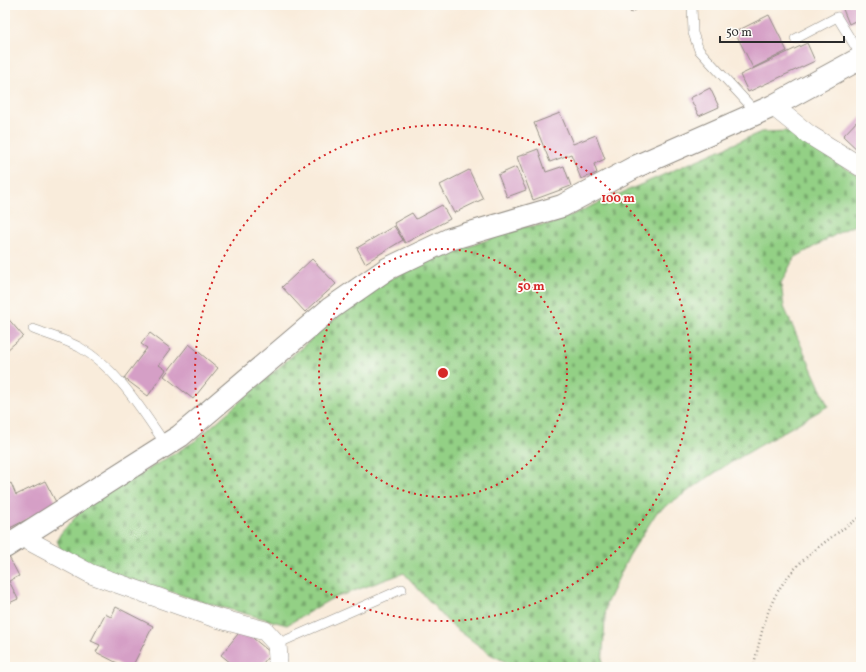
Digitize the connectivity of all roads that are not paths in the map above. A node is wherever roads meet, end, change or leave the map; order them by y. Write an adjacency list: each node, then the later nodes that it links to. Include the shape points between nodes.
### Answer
1 (692, 5): 4 (lane, via 693,33 699,50)
2 (795, 38): 3 (lane, via 837,18)
3 (861, 57): 4 (street)
4 (765, 110): 5 (street); 7 (street, via 637,166 562,206 450,239 387,269 331,308 180,436)
5 (861, 167)
6 (33, 329): 7 (lane, via 66,341 103,364 124,385)
7 (166, 445): 8 (street)
8 (14, 542): 10 (street, via 91,574 214,617 265,631)
9 (402, 590): 10 (lane)
10 (277, 644): 11 (street)
11 (276, 667)

